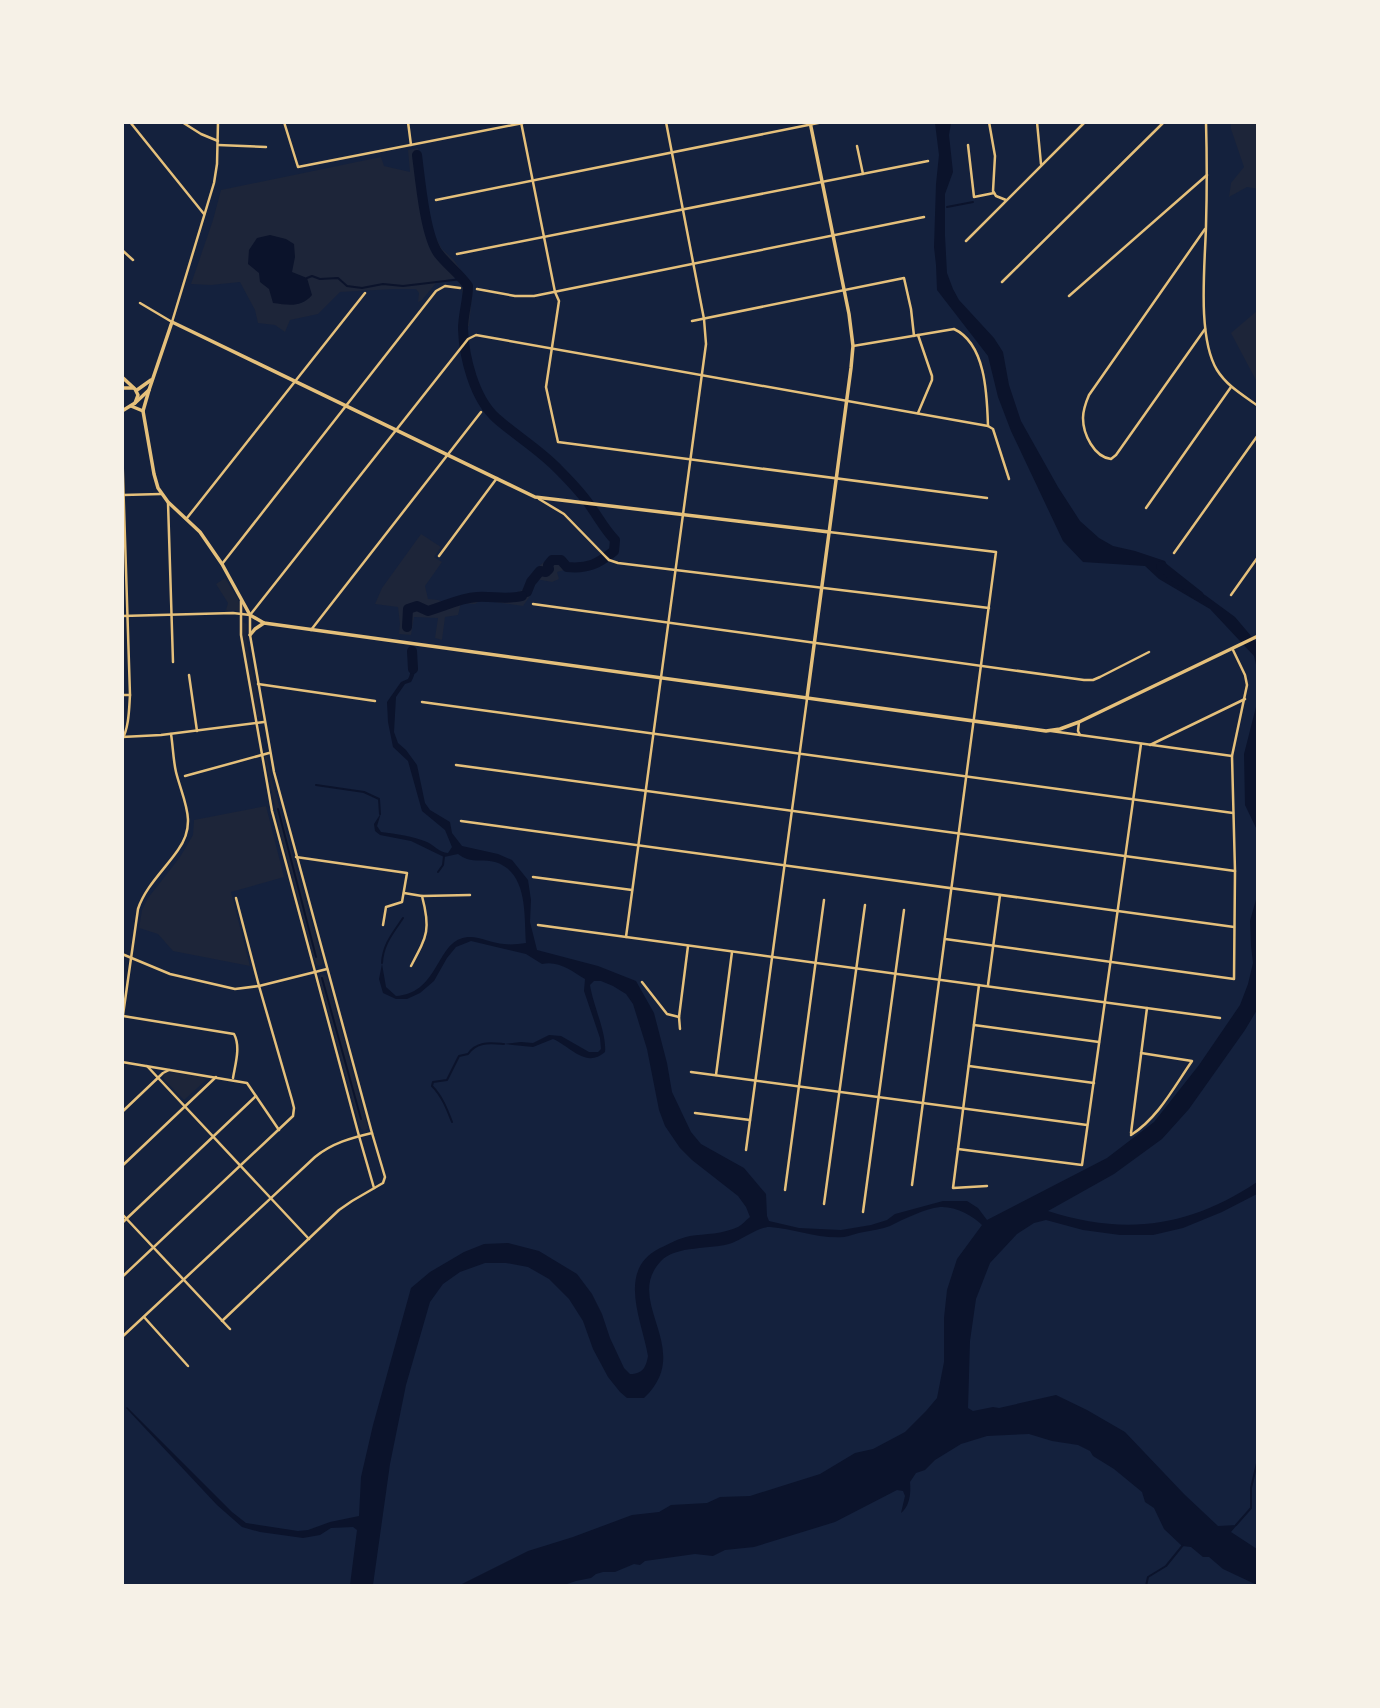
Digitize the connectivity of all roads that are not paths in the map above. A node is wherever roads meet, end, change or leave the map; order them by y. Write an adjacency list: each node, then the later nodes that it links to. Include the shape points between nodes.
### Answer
1 (130, 122): 32 (street)
2 (183, 122): 16 (street)
3 (218, 122): 16 (street)
4 (284, 122): 17 (street, via 298,167)
5 (408, 122): 17 (street)
6 (528, 122): 13 (street)
7 (666, 122): 21 (street)
8 (823, 122): 15 (street)
9 (989, 122): 28 (street, via 995,156)
10 (1037, 122): 23 (street)
11 (1164, 122): 42 (street)
12 (1206, 122): 25 (street)
13 (521, 123): 17 (street); 26 (street)
14 (1084, 123): 23 (street)
15 (810, 124): 21 (street); 27 (main road)
16 (218, 143): 20 (street); 32 (street, via 216,173)
17 (411, 145)
18 (968, 145): 28 (street, via 974,197)
19 (857, 146): 24 (street)
20 (266, 147)
21 (672, 153): 26 (street); 31 (street)
22 (928, 160): 24 (street)
23 (1042, 165): 30 (street)
24 (863, 174): 27 (street)
25 (1207, 175): 34 (street); 48 (street)
26 (532, 181): 29 (street); 36 (street)
27 (822, 182): 31 (street); 35 (main road)
28 (994, 193): 30 (street)
29 (436, 200)
30 (1006, 200): 37 (street)
31 (683, 209): 36 (street); 41 (street)
32 (204, 214): 52 (street)
33 (924, 217): 35 (street)
34 (1206, 228): 53 (street); 53 (street, via 1086,401 1086,434 1101,457 1111,459 1116,454)
35 (832, 236): 41 (street); 45 (main road)
36 (544, 237): 39 (street); 46 (street)
37 (966, 241)
38 (122, 250): 40 (street)
39 (457, 254)
40 (133, 260)
41 (693, 264): 46 (street); 50 (street)
42 (1002, 282)
43 (460, 288): 68 (street, via 436,290)
44 (477, 289): 46 (street, via 515,296)
45 (844, 290): 50 (street); 54 (street, via 904,278); 55 (main road)
46 (555, 292): 56 (street, via 559,305)
47 (365, 293): 60 (street)
48 (1069, 296)
49 (140, 303): 52 (street)
50 (704, 319): 51 (street); 57 (street)
51 (692, 321)
52 (172, 322): 58 (main road); 60 (main road)
53 (1205, 329): 61 (street, via 1215,366)
54 (916, 336): 55 (street); 73 (street, via 932,376); 74 (street, via 954,329 971,342 978,355)
55 (853, 346): 65 (main road)
56 (553, 348): 57 (street); 75 (street, via 471,337); 79 (street, via 546,387 558,442)
57 (702, 375): 65 (street); 79 (street)
58 (154, 376): 63 (main road); 64 (main road)
59 (122, 377): 64 (main road)
60 (295, 381): 68 (main road); 90 (street)
61 (1231, 387): 69 (street); 88 (street)
62 (122, 388): 64 (main road)
63 (149, 390): 64 (main road); 67 (main road)
64 (137, 393): 66 (main road); 67 (main road)
65 (847, 401): 73 (street); 81 (main road)
66 (133, 405): 70 (main road); 71 (main road)
67 (146, 405): 71 (main road)
68 (346, 406): 75 (main road); 96 (street)
69 (1258, 406)
70 (122, 411)
71 (144, 411): 83 (main road)
72 (481, 412): 78 (street)
73 (918, 414): 74 (street)
74 (988, 426): 82 (street, via 993,429)
75 (397, 430): 78 (main road); 106 (street)
76 (1258, 435): 93 (street)
77 (122, 445): 84 (street)
78 (447, 454): 80 (main road); 111 (street)
79 (691, 460): 81 (street); 89 (street)
80 (497, 478): 85 (main road); 94 (street)
81 (836, 478): 86 (street); 91 (main road)
82 (1009, 479)
83 (161, 494): 84 (street); 87 (main road)
84 (123, 495): 92 (street)
85 (536, 497): 89 (main road); 97 (street, via 564,514 609,560)
86 (987, 498)
87 (168, 502): 90 (main road); 105 (street)
88 (1146, 508)
89 (684, 514): 91 (main road); 97 (street)
90 (187, 518): 96 (main road)
91 (829, 532): 99 (main road); 103 (street, via 996,552)
92 (124, 536): 98 (street)
93 (1174, 553)
94 (439, 556)
95 (1258, 557): 100 (street)
96 (222, 564): 101 (main road)
97 (676, 570): 99 (street); 110 (street)
98 (125, 577): 108 (street)
99 (822, 588): 103 (street); 114 (main road)
100 (1231, 595)
101 (241, 597): 104 (street); 106 (main road)
102 (533, 604): 110 (street)
103 (989, 608): 120 (street)
104 (242, 614): 105 (street); 106 (street); 133 (street, via 241,635)
105 (172, 615): 108 (street); 119 (street)
106 (250, 615): 109 (main road); 112 (street)
107 (122, 616): 108 (street)
108 (128, 616): 118 (street)
109 (264, 623): 111 (main road); 112 (main road)
110 (669, 623): 114 (street); 122 (street)
111 (312, 630): 122 (main road)
112 (250, 635): 123 (street)
113 (1258, 636): 115 (main road)
114 (815, 643): 120 (street); 126 (main road)
115 (1234, 647): 127 (street, via 1247,680); 132 (main road)
116 (1149, 652): 120 (street, via 1093,680)
117 (122, 655): 118 (street)
118 (129, 655): 125 (street)
119 (173, 662)
120 (981, 666): 130 (street)
121 (189, 675): 134 (street)
122 (661, 678): 126 (main road); 136 (street)
123 (258, 684): 128 (street); 131 (street)
124 (122, 695): 125 (street)
125 (130, 695): 139 (street)
126 (807, 698): 130 (main road); 143 (street)
127 (1245, 699): 141 (street); 145 (street)
128 (375, 701)
129 (422, 702): 136 (street)
130 (974, 721): 135 (main road); 148 (street)
131 (264, 722): 133 (street); 142 (street)
132 (1079, 722): 135 (main road); 138 (street)
133 (256, 723): 134 (street); 144 (street)
134 (197, 731): 137 (street)
135 (1046, 731): 138 (street)
136 (653, 733): 143 (street); 149 (street)
137 (171, 734): 139 (street); 181 (street, via 188,829 140,902)
138 (1080, 735): 140 (street)
139 (123, 738)
140 (1141, 744): 141 (street); 150 (street)
141 (1150, 745): 145 (street)
142 (270, 753): 144 (street); 156 (street)
143 (800, 753): 148 (street); 151 (street)
144 (262, 755): 147 (street); 188 (street, via 276,830)
145 (1232, 756): 152 (street)
146 (456, 765): 149 (street)
147 (185, 776)
148 (966, 776): 150 (street); 154 (street)
149 (646, 791): 151 (street); 155 (street)
150 (1133, 799): 152 (street); 157 (street)
151 (792, 810): 154 (street); 158 (street)
152 (1233, 813): 159 (street)
153 (461, 821): 155 (street)
154 (959, 833): 157 (street); 161 (street)
155 (638, 845): 158 (street); 162 (street)
156 (296, 856): 163 (street, via 407,873); 187 (street)
157 (1125, 856): 159 (street); 171 (street)
158 (785, 865): 161 (street); 182 (street)
159 (1235, 871): 174 (street)
160 (533, 877): 162 (street)
161 (951, 888): 165 (street); 176 (street)
162 (632, 890): 175 (street)
163 (404, 893): 166 (street); 172 (street, via 401,903 386,907)
164 (470, 895): 166 (street)
165 (1000, 895): 171 (street); 178 (street)
166 (422, 896): 185 (street, via 428,925)
167 (236, 898): 193 (street)
168 (824, 900): 184 (street)
169 (864, 905): 186 (street)
170 (904, 910): 189 (street)
171 (1117, 911): 174 (street); 183 (street)
172 (383, 925)
173 (538, 925): 175 (street)
174 (1234, 927): 183 (street, via 1234,979)
175 (625, 937): 177 (street)
176 (945, 939): 178 (street); 190 (street)
177 (688, 946): 179 (street); 198 (street)
178 (993, 946): 183 (street); 194 (street)
179 (732, 952): 182 (street); 210 (street)
180 (122, 954): 181 (street)
181 (131, 957): 193 (street, via 162,971 235,989); 197 (street)
182 (772, 957): 184 (street); 214 (street)
183 (1110, 962): 195 (street)
184 (816, 963): 186 (street); 216 (street)
185 (411, 966)
186 (856, 968): 189 (street); 217 (street)
187 (327, 969): 188 (street); 228 (street)
188 (315, 972): 193 (street); 229 (street)
189 (896, 974): 190 (street); 219 (street)
190 (939, 980): 192 (street); 220 (street)
191 (642, 982): 198 (street, via 667,1014)
192 (979, 985): 194 (street); 201 (street)
193 (259, 986): 227 (street, via 294,1108 292,1118)
194 (988, 986): 195 (street)
195 (1105, 1002): 196 (street); 203 (street)
196 (1147, 1008): 199 (street); 204 (street)
197 (123, 1016): 200 (street); 213 (street, via 234,1034)
198 (679, 1017): 202 (street)
199 (1220, 1018)
200 (122, 1022)
201 (974, 1025): 203 (street); 207 (street)
202 (680, 1029)
203 (1099, 1042): 215 (street)
204 (1142, 1053): 204 (street, via 1131,1135 1158,1111 1192,1061)
205 (122, 1062): 206 (street)
206 (147, 1066): 208 (street); 212 (street)
207 (969, 1066): 215 (street); 222 (street)
208 (169, 1069): 211 (street); 212 (street)
209 (691, 1072): 210 (street)
210 (716, 1075): 214 (street)
211 (216, 1077): 213 (street); 221 (street)
212 (159, 1078): 221 (street); 223 (street)
213 (233, 1080): 218 (street, via 247,1083)
214 (756, 1081): 216 (street); 225 (street)
215 (1094, 1083): 226 (street)
216 (799, 1087): 217 (street); 238 (street)
217 (839, 1092): 219 (street); 240 (street)
218 (256, 1096): 227 (street); 230 (street)
219 (879, 1097): 220 (street); 241 (street)
220 (923, 1103): 222 (street); 235 (street)
221 (185, 1107): 230 (street); 233 (street)
222 (963, 1109): 226 (street); 231 (street)
223 (122, 1112)
224 (695, 1113): 225 (street)
225 (750, 1120): 232 (street)
226 (1088, 1126): 231 (street, via 1082,1165)
227 (279, 1130): 234 (street)
228 (372, 1133): 229 (street); 237 (street, via 384,1177)
229 (359, 1136): 237 (street); 239 (street, via 322,1152)
230 (213, 1137): 234 (street); 243 (street)
231 (958, 1149): 236 (street, via 953,1188)
232 (746, 1150)
233 (122, 1166)
234 (241, 1166): 239 (street); 246 (street)
235 (912, 1185)
236 (987, 1186)
237 (374, 1188): 245 (street, via 346,1205)
238 (785, 1190)
239 (271, 1198): 245 (street); 248 (street)
240 (824, 1205)
241 (863, 1212)
242 (122, 1214): 243 (street)
243 (127, 1219): 244 (street); 246 (street)
244 (122, 1223)
245 (309, 1239): 250 (street)
246 (154, 1248): 247 (street); 248 (street)
247 (122, 1278)
248 (184, 1280): 249 (street); 250 (street)
249 (144, 1317): 252 (street); 253 (street)
250 (222, 1321): 251 (street)
251 (230, 1329)
252 (122, 1338)
253 (188, 1366)

